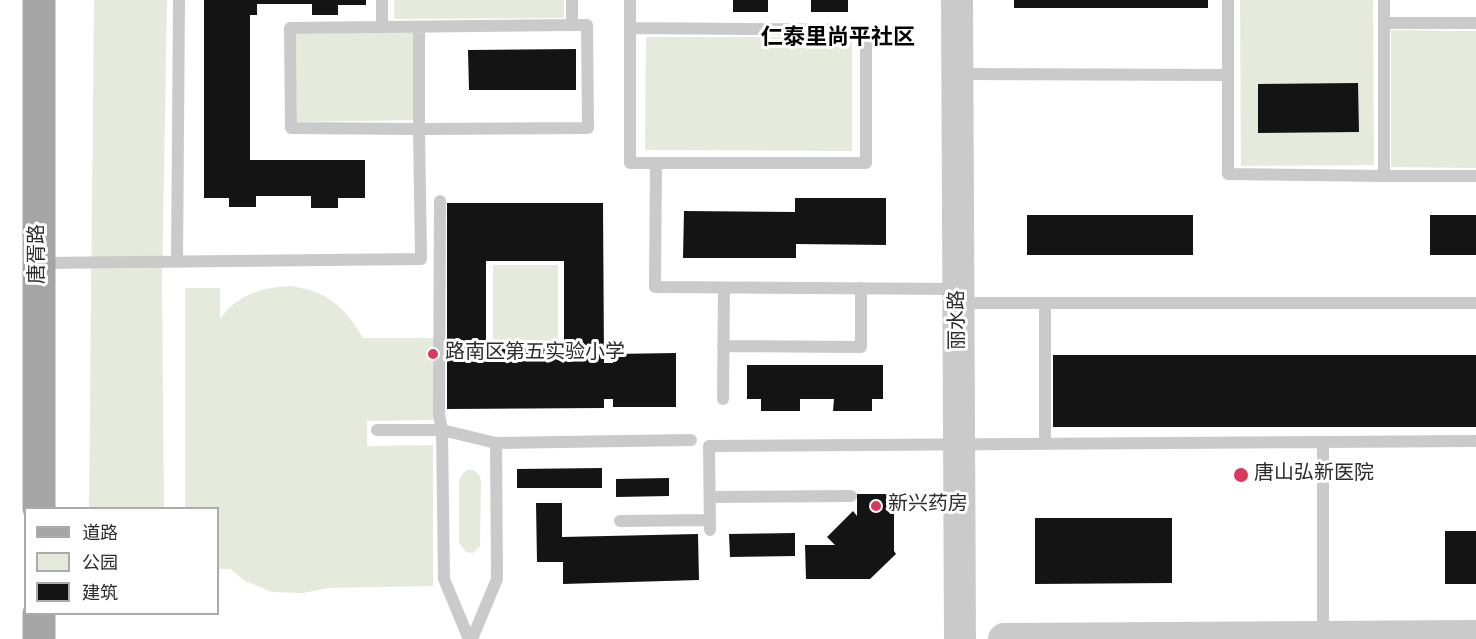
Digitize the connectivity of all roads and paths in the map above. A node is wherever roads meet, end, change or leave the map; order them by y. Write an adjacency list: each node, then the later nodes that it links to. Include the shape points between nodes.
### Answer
1 (39, 0): 23 (main road, 唐胥路)
2 (179, 0): 22 (lane)
3 (382, 0): 12 (lane)
4 (572, 0): 11 (lane)
5 (630, 0): 14 (lane)
6 (957, 0): 15 (street, 丽水路)
7 (1228, 0): 16 (lane)
8 (1384, 0): 9 (lane)
9 (1384, 23): 10 (lane); 19 (lane)
10 (1476, 23)
11 (572, 26): 13 (lane); 17 (lane, via 587,26 588,128)
12 (382, 27): 13 (lane); 17 (lane, via 290,28 291,128)
13 (418, 27): 17 (lane)
14 (630, 28): 18 (lane, via 630,163); 18 (lane, via 866,30 866,163)
15 (958, 74): 16 (lane); 26 (street, 丽水路)
16 (1228, 75): 19 (lane, via 1228,174)
17 (419, 129): 22 (lane, via 421,259)
18 (656, 163): 24 (lane, via 655,287)
19 (1384, 176): 20 (lane)
20 (1476, 176)
21 (440, 201): 32 (lane)
22 (177, 262): 23 (lane)
23 (39, 264): 41 (main road, 唐胥路)
24 (724, 288): 25 (lane); 29 (lane)
25 (861, 288): 26 (lane); 29 (lane, via 861,347)
26 (959, 296): 27 (lane); 37 (street, 丽水路)
27 (1045, 303): 28 (lane); 38 (lane)
28 (1476, 303)
29 (723, 346): 30 (lane)
30 (723, 399)
31 (377, 430): 32 (lane)
32 (442, 430): 35 (lane); 47 (lane, via 444,579)
33 (691, 440): 35 (lane)
34 (1476, 441): 36 (lane)
35 (496, 443): 47 (lane, via 497,579)
36 (1323, 443): 38 (lane); 45 (lane)
37 (959, 444): 38 (lane); 40 (lane, via 709,446); 48 (street, 丽水路)
38 (1044, 444)
39 (851, 496): 40 (lane)
40 (710, 497): 42 (lane, via 710,525)
41 (39, 507)
42 (620, 521)
43 (39, 615): 46 (main road)
44 (1476, 636): 45 (street)
45 (1323, 638): 49 (street)
46 (39, 639)
47 (471, 639)
48 (960, 639)
49 (1004, 639)

